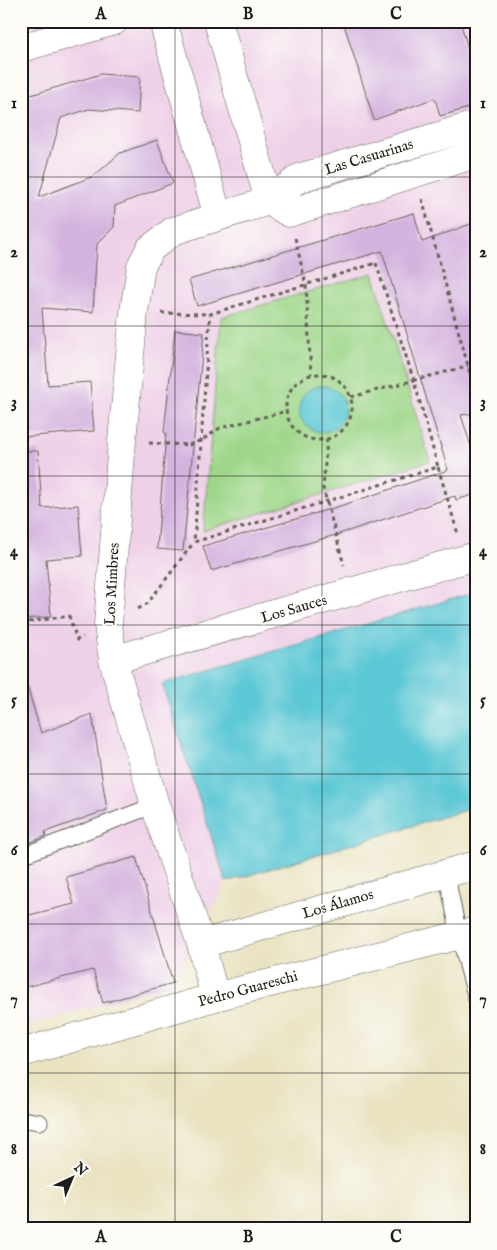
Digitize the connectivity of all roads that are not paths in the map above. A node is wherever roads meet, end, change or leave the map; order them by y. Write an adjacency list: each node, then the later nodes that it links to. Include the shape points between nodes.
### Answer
1 (114, 21): 4 (street)
2 (163, 21): 8 (street)
3 (218, 21): 7 (street)
4 (21, 48)
5 (476, 125): 7 (street, Las Casuarinas, via 300,178)
6 (476, 154): 7 (street, Las Casuarinas, via 416,174)
7 (279, 207): 8 (street, Las Casuarinas)
8 (218, 217): 9 (street, Las Casuarinas, via 173,231)
9 (150, 249): 11 (street, Los Mimbres, via 142,266 134,312 122,441 108,625)
10 (471, 558): 11 (street, Los Sauces)
11 (113, 660): 12 (street, Los Mimbres)
12 (155, 805): 13 (lane); 17 (street, Los Mimbres)
13 (21, 856)
14 (476, 864): 15 (street, Los Álamos)
15 (446, 872): 16 (lane); 17 (street, Los Álamos)
16 (467, 933): 18 (street, Pedro Guareschi); 19 (lane)
17 (201, 944): 18 (street, Los Mimbres)
18 (215, 997): 20 (street, Pedro Guareschi)
19 (476, 999)
20 (21, 1053)
21 (21, 1119): 22 (lane)
22 (40, 1122)

